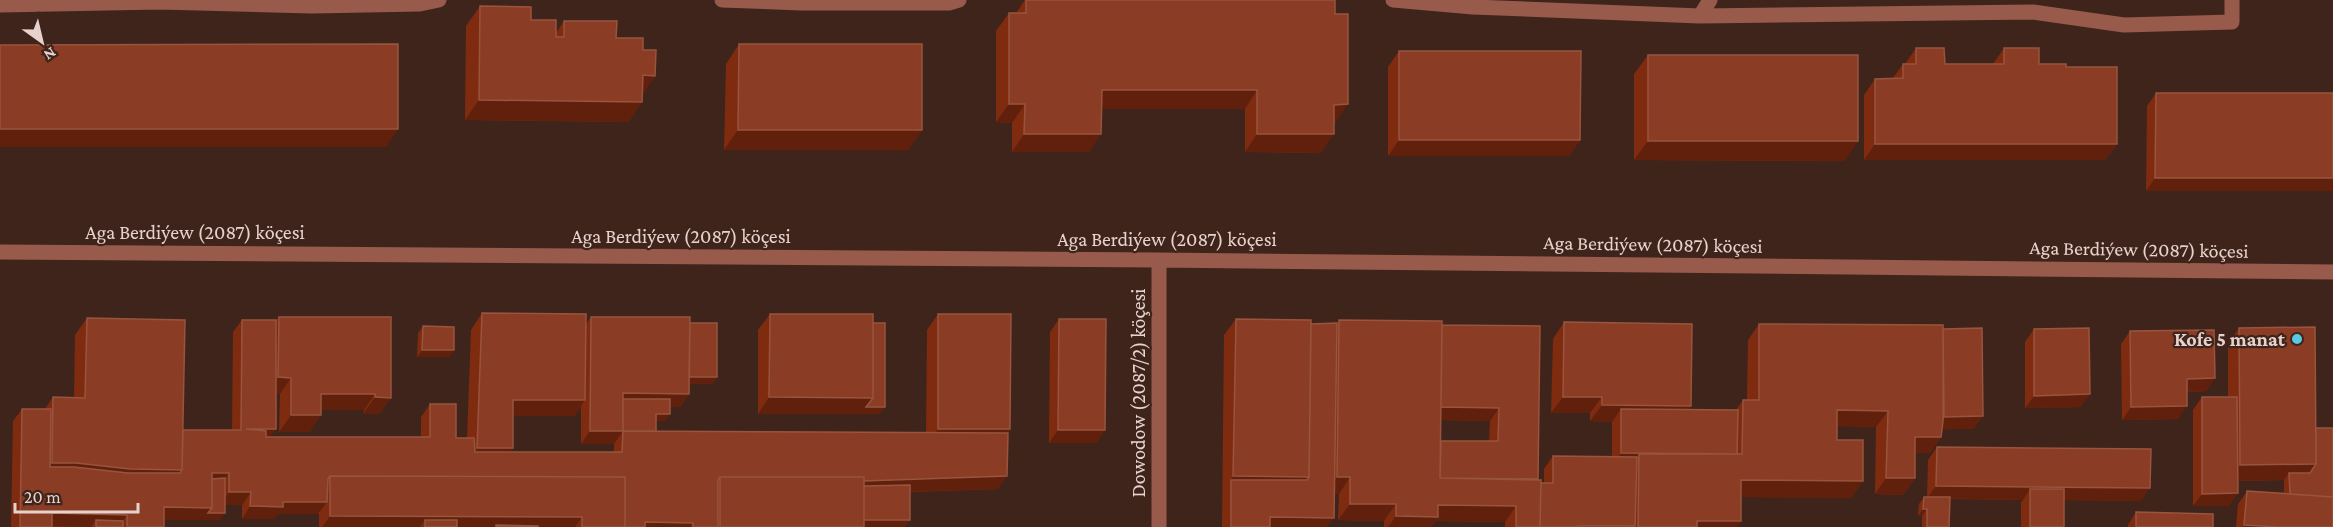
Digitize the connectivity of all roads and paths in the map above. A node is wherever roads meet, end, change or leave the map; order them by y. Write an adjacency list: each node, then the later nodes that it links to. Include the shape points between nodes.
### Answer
1 (439, 0): 8 (street, via 420,4 312,6 160,2)
2 (722, 0): 7 (street)
3 (959, 0): 7 (street)
4 (1393, 0): 9 (street)
5 (1710, 0): 11 (street)
6 (2232, 0): 10 (street, via 2232,22 2124,25)
7 (802, 1)
8 (0, 4)
9 (1473, 4): 11 (street)
10 (2031, 6): 11 (street)
11 (1700, 16)
12 (0, 252): 13 (street, Aga Berdiýew (2087) köçesi)
13 (1159, 260): 14 (street, Aga Berdiýew (2087) köçesi); 15 (street, Dowodow (2087/2) köçesi)
14 (2333, 272)
15 (1159, 527)

